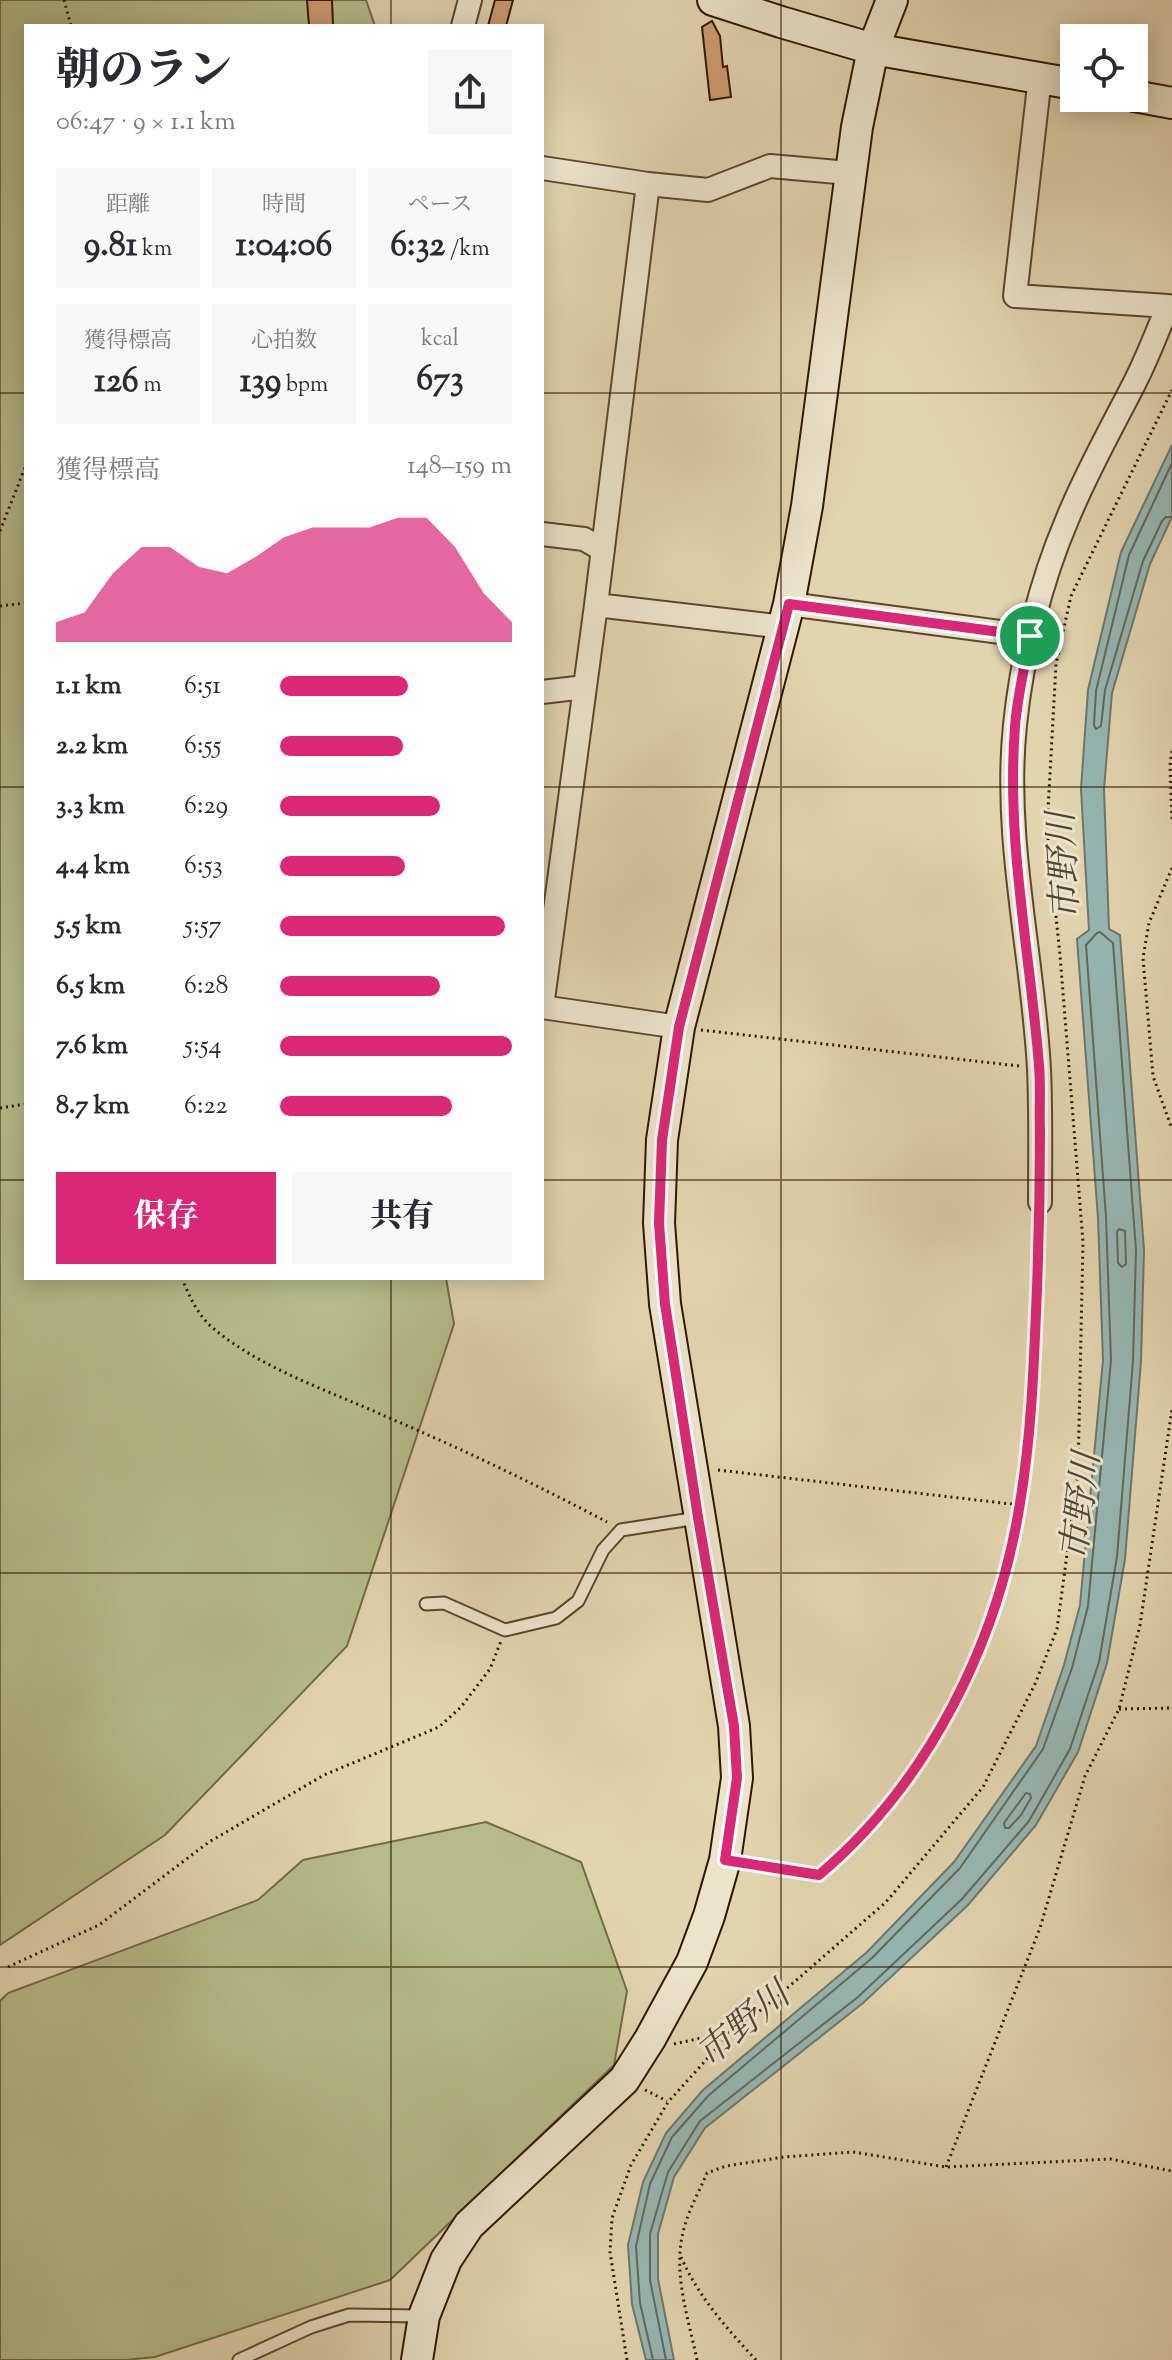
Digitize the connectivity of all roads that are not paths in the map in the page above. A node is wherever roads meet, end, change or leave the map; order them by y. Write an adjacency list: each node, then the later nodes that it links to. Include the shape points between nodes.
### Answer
1 (470, 0): 4 (street)
2 (713, 0): 5 (street)
3 (892, 0): 5 (street)
4 (464, 24)
5 (873, 49): 6 (street); 11 (street)
6 (1040, 77): 7 (street); 17 (street, via 1015,296 1168,306 1067,520)
7 (1060, 81)
8 (1148, 99): 9 (street)
9 (1172, 103)
10 (544, 168): 12 (street)
11 (849, 173): 12 (street, via 770,166 708,190); 16 (street, via 807,506)
12 (648, 184): 14 (street)
13 (544, 534): 14 (street, via 584,539)
14 (603, 550): 15 (street)
15 (596, 605): 16 (street); 18 (street)
16 (787, 615): 17 (street); 23 (street)
17 (1030, 636): 24 (street, via 1015,725 1013,796 1039,1068)
18 (585, 687): 19 (street); 20 (street)
19 (544, 692)
20 (548, 921): 21 (street)
21 (544, 978)
22 (544, 1007): 23 (street)
23 (679, 1027): 25 (street, via 662,1140 659,1223 665,1304)
24 (1040, 1202)
25 (698, 1517): 26 (lane, via 621,1530 603,1550 578,1601 556,1618 505,1630 444,1603); 27 (street, via 734,1726 737,1778 725,1860 709,1916 692,1962 624,2080 469,2225 446,2260)
26 (426, 1604)
27 (424, 2316): 28 (lane, via 349,2315); 29 (street)
28 (239, 2360)
29 (417, 2360)

